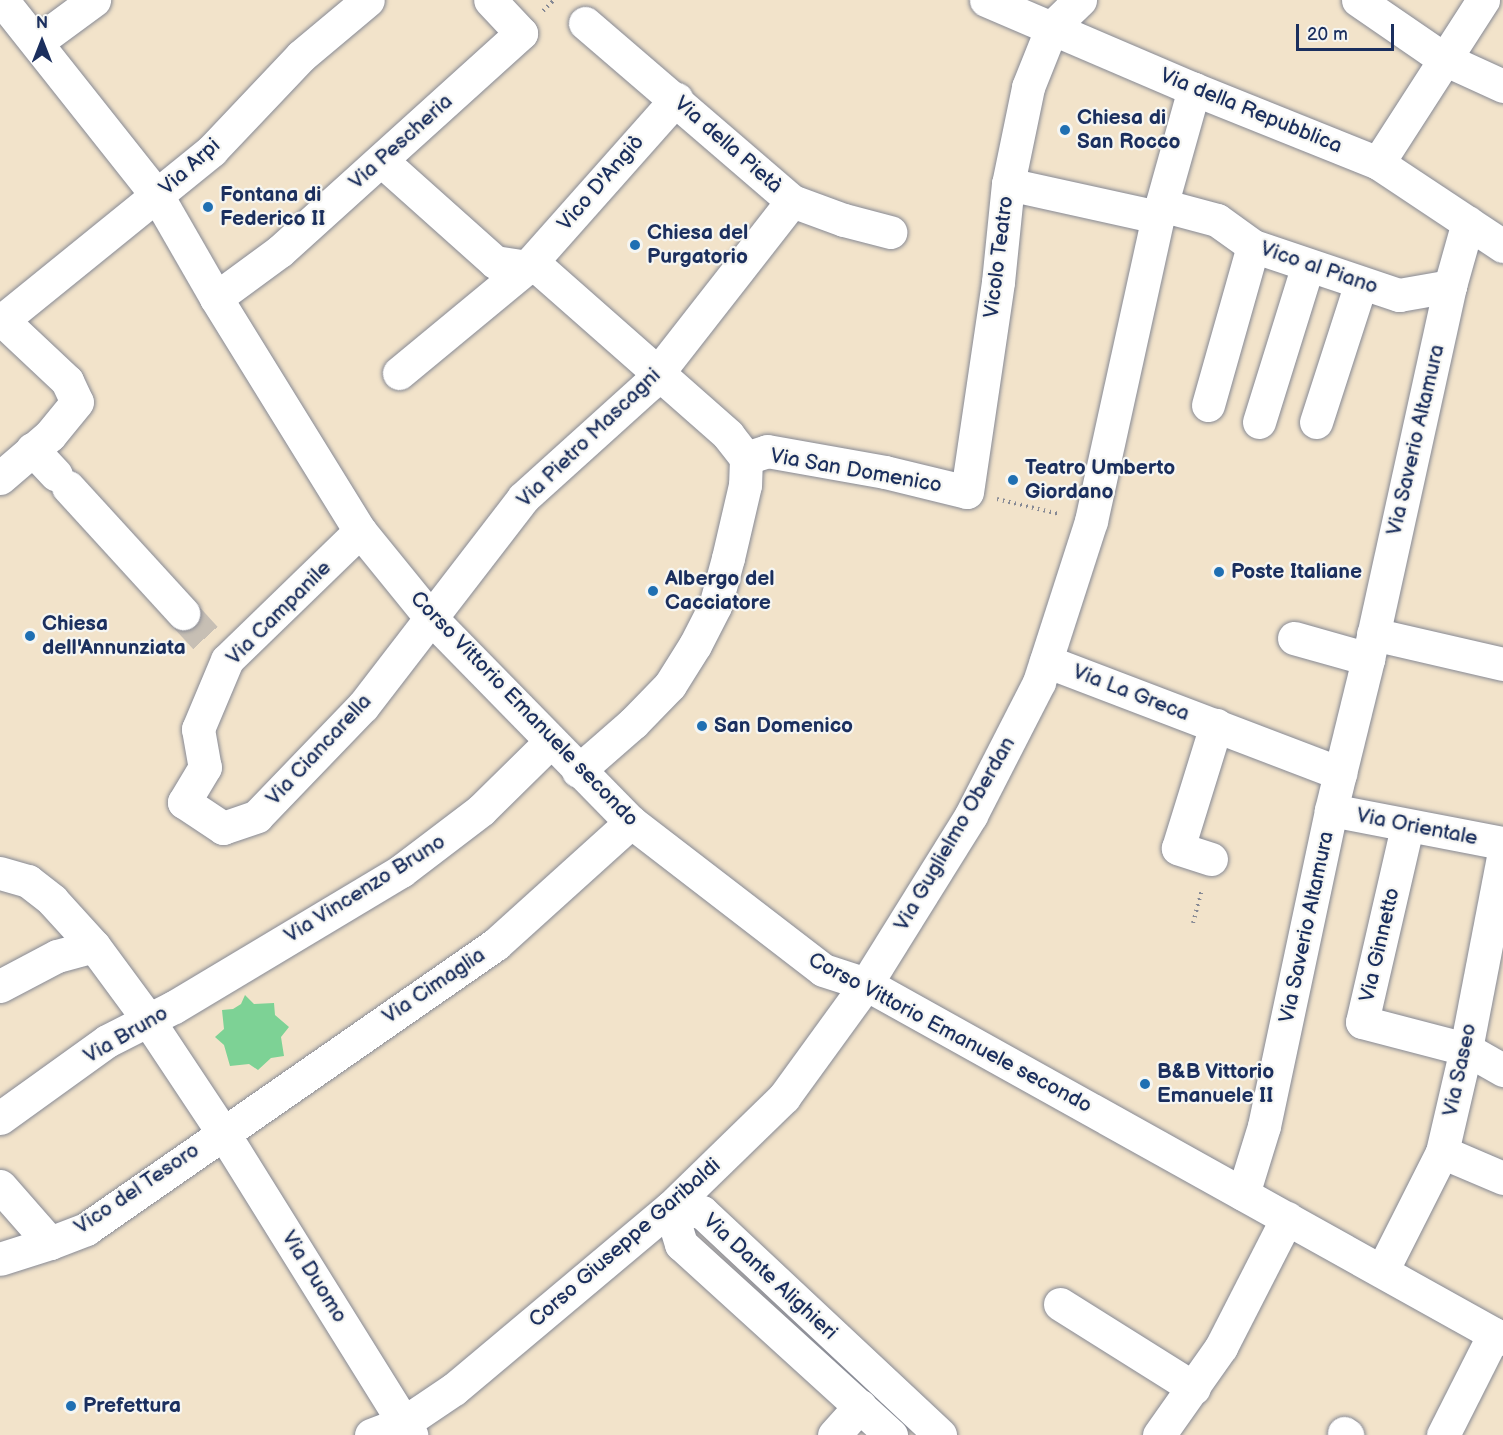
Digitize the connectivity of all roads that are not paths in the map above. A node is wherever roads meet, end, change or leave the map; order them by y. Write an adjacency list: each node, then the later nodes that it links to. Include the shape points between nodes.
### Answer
1 (2, 0): 11 (street, Corso Vittorio Emanuele secondo)
2 (94, 0): 11 (street)
3 (368, 0): 19 (street, Via Arpi, via 301,56 211,151)
4 (490, 0): 16 (street, Via Pescheria, via 521,33)
5 (986, 0): 10 (street, Via della Repubblica)
6 (1080, 0): 10 (street)
7 (1358, 0): 12 (street)
8 (1483, 0): 12 (street)
9 (585, 23): 15 (street, Via della Pietà)
10 (1052, 27): 14 (street, Via della Repubblica); 18 (street, Vicolo Teatro, via 1028,87)
11 (37, 42): 19 (street, Corso Vittorio Emanuele secondo)
12 (1444, 59): 13 (street); 17 (street)
13 (1503, 86)
14 (1194, 89): 17 (street, Via della Repubblica); 21 (street)
15 (675, 99): 20 (street, Via della Pietà); 27 (street, Vico D'Angiò)
16 (382, 161): 27 (street, Via San Domenico, via 495,262); 30 (street, Via Pescheria, via 280,251)
17 (1378, 163): 22 (street, Via della Repubblica)
18 (1008, 184): 21 (street, Vico al Piano); 40 (street, Vicolo Teatro, via 998,282)
19 (158, 196): 30 (street, Corso Vittorio Emanuele secondo); 31 (street, Via Arpi)
20 (792, 201): 23 (street, Via della Pietà); 33 (street, Via Pietro Mascagni)
21 (1159, 211): 24 (street, Vico al Piano, via 1217,220); 47 (street, Via Guglielmo Oberdan, via 1092,517)
22 (1468, 222): 25 (street, Via della Repubblica); 29 (street, Via Saverio Altamura)
23 (890, 232)
24 (1253, 246): 26 (street, Vico al Piano); 34 (street)
25 (1503, 246)
26 (1308, 265): 28 (street, Vico al Piano); 35 (street)
27 (527, 267): 32 (street, Vico D'Angiò); 33 (street, Via San Domenico, via 540,268)
28 (1361, 282): 29 (street, Vico al Piano, via 1399,295); 36 (street)
29 (1450, 286): 45 (street, Via Saverio Altamura)
30 (216, 298): 41 (street, Corso Vittorio Emanuele secondo)
31 (1, 320): 37 (street, via 67,381 77,402 50,435)
32 (399, 373)
33 (657, 375): 38 (street, Via San Domenico, via 728,435); 43 (street, Via Pietro Mascagni, via 523,498)
34 (1208, 405)
35 (1259, 422)
36 (1316, 422)
37 (32, 449): 39 (street); 42 (street)
38 (746, 458): 40 (street, Via San Domenico, via 767,451 788,454); 50 (street, Via San Domenico, via 746,485 729,558 715,606 695,645 670,685)
39 (0, 478)
40 (967, 492)
41 (360, 531): 43 (street, Corso Vittorio Emanuele secondo); 52 (street, Via Campanile, via 221,654 198,729 205,767)
42 (183, 613)
43 (430, 617): 49 (street, Corso Vittorio Emanuele secondo); 52 (street, Via Ciancarella, via 363,706 257,816 223,828)
44 (1294, 638): 45 (street)
45 (1370, 647): 46 (street); 51 (street, Via Saverio Altamura)
46 (1503, 664)
47 (1043, 672): 48 (street, Via La Greca); 62 (street, Via Guglielmo Oberdan, via 971,815)
48 (1216, 726): 51 (street, Via La Greca); 58 (street, Via La Greca, via 1178,848)
49 (550, 742): 50 (street, Corso Vittorio Emanuele secondo); 61 (street, Via Vincenzo Bruno, via 447,838 401,871)
50 (578, 771): 54 (street, Corso Vittorio Emanuele secondo)
51 (1340, 773): 53 (street, Via Saverio Altamura)
52 (184, 802)
53 (1331, 810): 55 (street, Via Orientale); 72 (street, Via Saverio Altamura, via 1264,1126)
54 (631, 822): 62 (street, Corso Vittorio Emanuele secondo, via 823,970); 68 (street, Via Cimaglia, via 496,944)
55 (1407, 826): 56 (street, Via Orientale); 65 (street, Via Ginnetto, via 1362,1022)
56 (1503, 843)
57 (1503, 856): 65 (street, Via Saseo)
58 (1208, 869)
59 (9, 881): 60 (street, via 52,900)
60 (94, 946): 63 (street, via 51,959); 64 (street)
61 (255, 958): 64 (street, Via Bruno)
62 (866, 984): 72 (street, Corso Vittorio Emanuele secondo); 73 (street, Corso Giuseppe Garibaldi, via 784,1097)
63 (0, 986)
64 (147, 1020): 67 (street, Via Bruno, via 107,1041); 68 (street, Via Duomo)
65 (1466, 1049): 66 (street, Via Ginnetto); 69 (street, Via Saseo)
66 (1503, 1070)
67 (0, 1118)
68 (223, 1132): 75 (street, Vico del Tesoro, via 86,1229); 82 (street, Via Duomo)
69 (1442, 1152): 70 (street); 77 (street, Via Saseo)
70 (1503, 1178)
71 (0, 1186): 75 (street)
72 (1243, 1194): 74 (street, Corso Vittorio Emanuele secondo)
73 (670, 1208): 81 (street, Via Dante Alighieri, via 681,1244); 82 (street, Corso Giuseppe Garibaldi); 86 (street, Via Dante Alighieri, via 702,1212)
74 (1287, 1218): 77 (street, Corso Vittorio Emanuele secondo); 80 (street, via 1221,1347)
75 (50, 1243): 76 (street, Vico del Tesoro)
76 (0, 1259)
77 (1382, 1271): 79 (street, Corso Vittorio Emanuele secondo)
78 (1060, 1304): 80 (street)
79 (1499, 1336): 88 (street)
80 (1194, 1388): 87 (street)
81 (860, 1406): 84 (street); 85 (street, Via Dante Alighieri)
82 (408, 1429): 83 (street, Corso Giuseppe Garibaldi)
83 (372, 1435)
84 (834, 1435)
85 (891, 1435)
86 (940, 1435)
87 (1159, 1435)
88 (1443, 1435)

